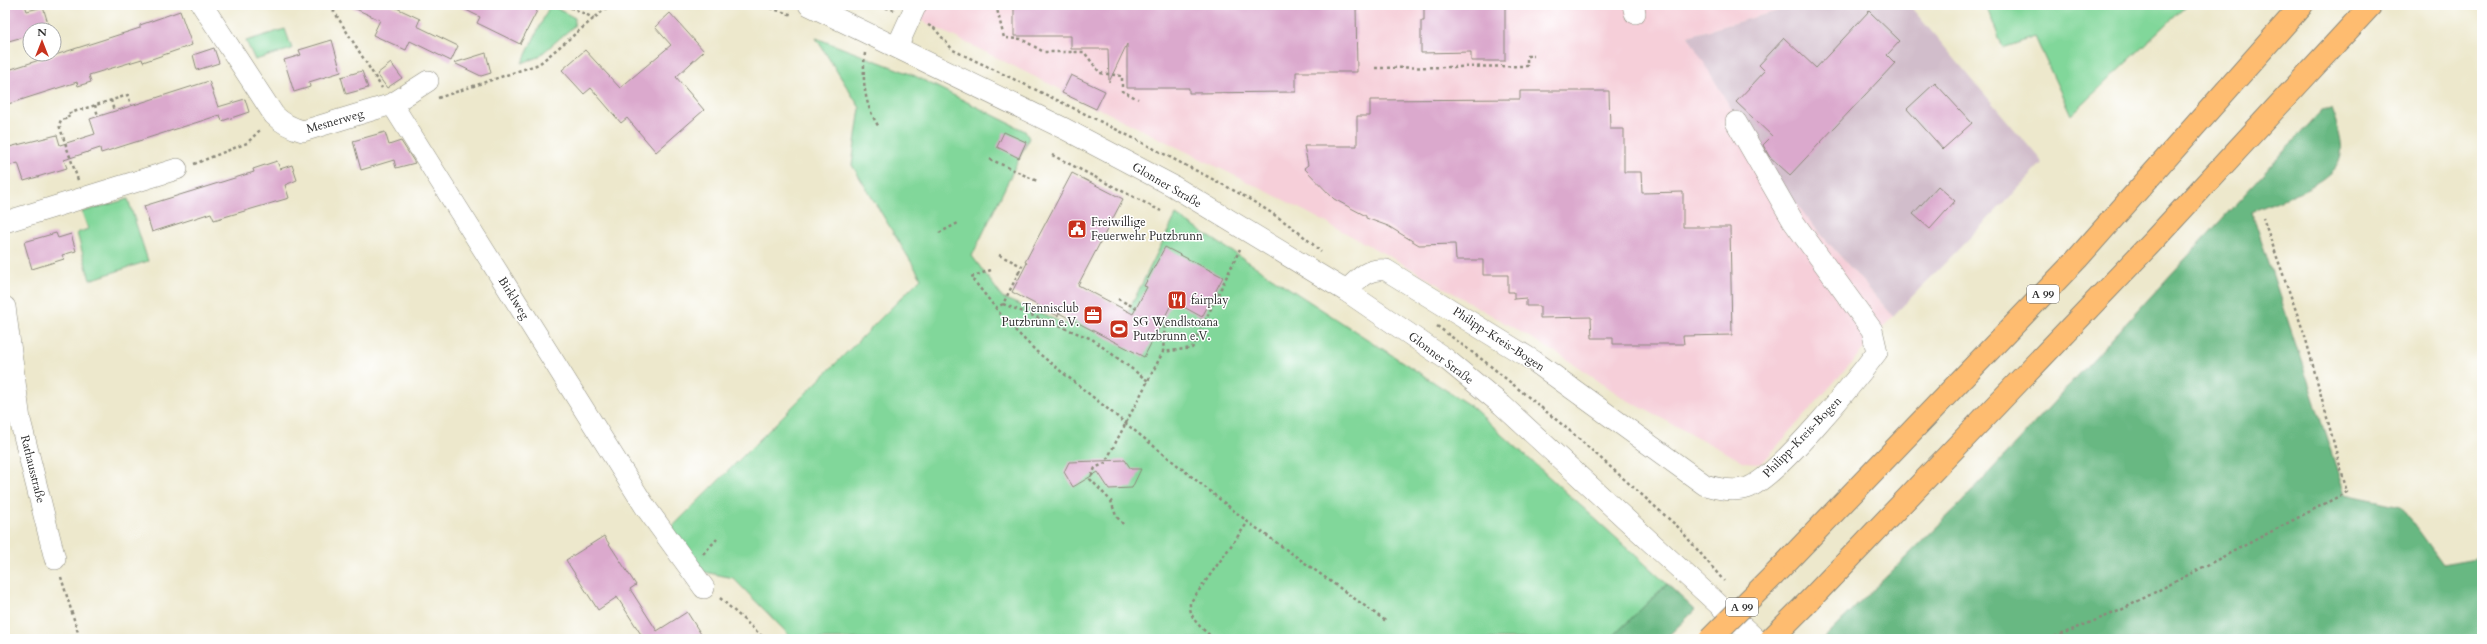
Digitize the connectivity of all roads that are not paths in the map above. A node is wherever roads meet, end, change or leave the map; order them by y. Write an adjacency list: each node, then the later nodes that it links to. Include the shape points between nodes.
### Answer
1 (202, 5): 8 (street, Mesnerweg, via 274,115 283,124 303,131)
2 (809, 5): 6 (street, Glonner Straße)
3 (2302, 5): 16 (highway, A 99, bridge, via 2077,259)
4 (2371, 5): 18 (highway, bridge, via 2164,230)
5 (914, 11): 6 (street)
6 (897, 47): 12 (street, Glonner Straße, via 1065,129 1173,186)
7 (428, 81): 8 (street, Mesnerweg)
8 (392, 104): 15 (street, Birklweg, via 644,505)
9 (1736, 122): 12 (street, Philipp-Kreis-Bogen, via 1793,221 1872,330 1876,352 1855,382 1770,475 1748,488 1727,491 1705,485 1534,361 1386,270 1366,272)
10 (177, 169): 11 (street)
11 (5, 222)
12 (1346, 291): 17 (street, Glonner Straße, via 1446,360 1556,453)
13 (5, 307): 14 (street, Rathausstraße, via 20,420)
14 (55, 559)
15 (704, 588)
16 (1710, 639)
17 (1756, 639)
18 (1771, 639)

